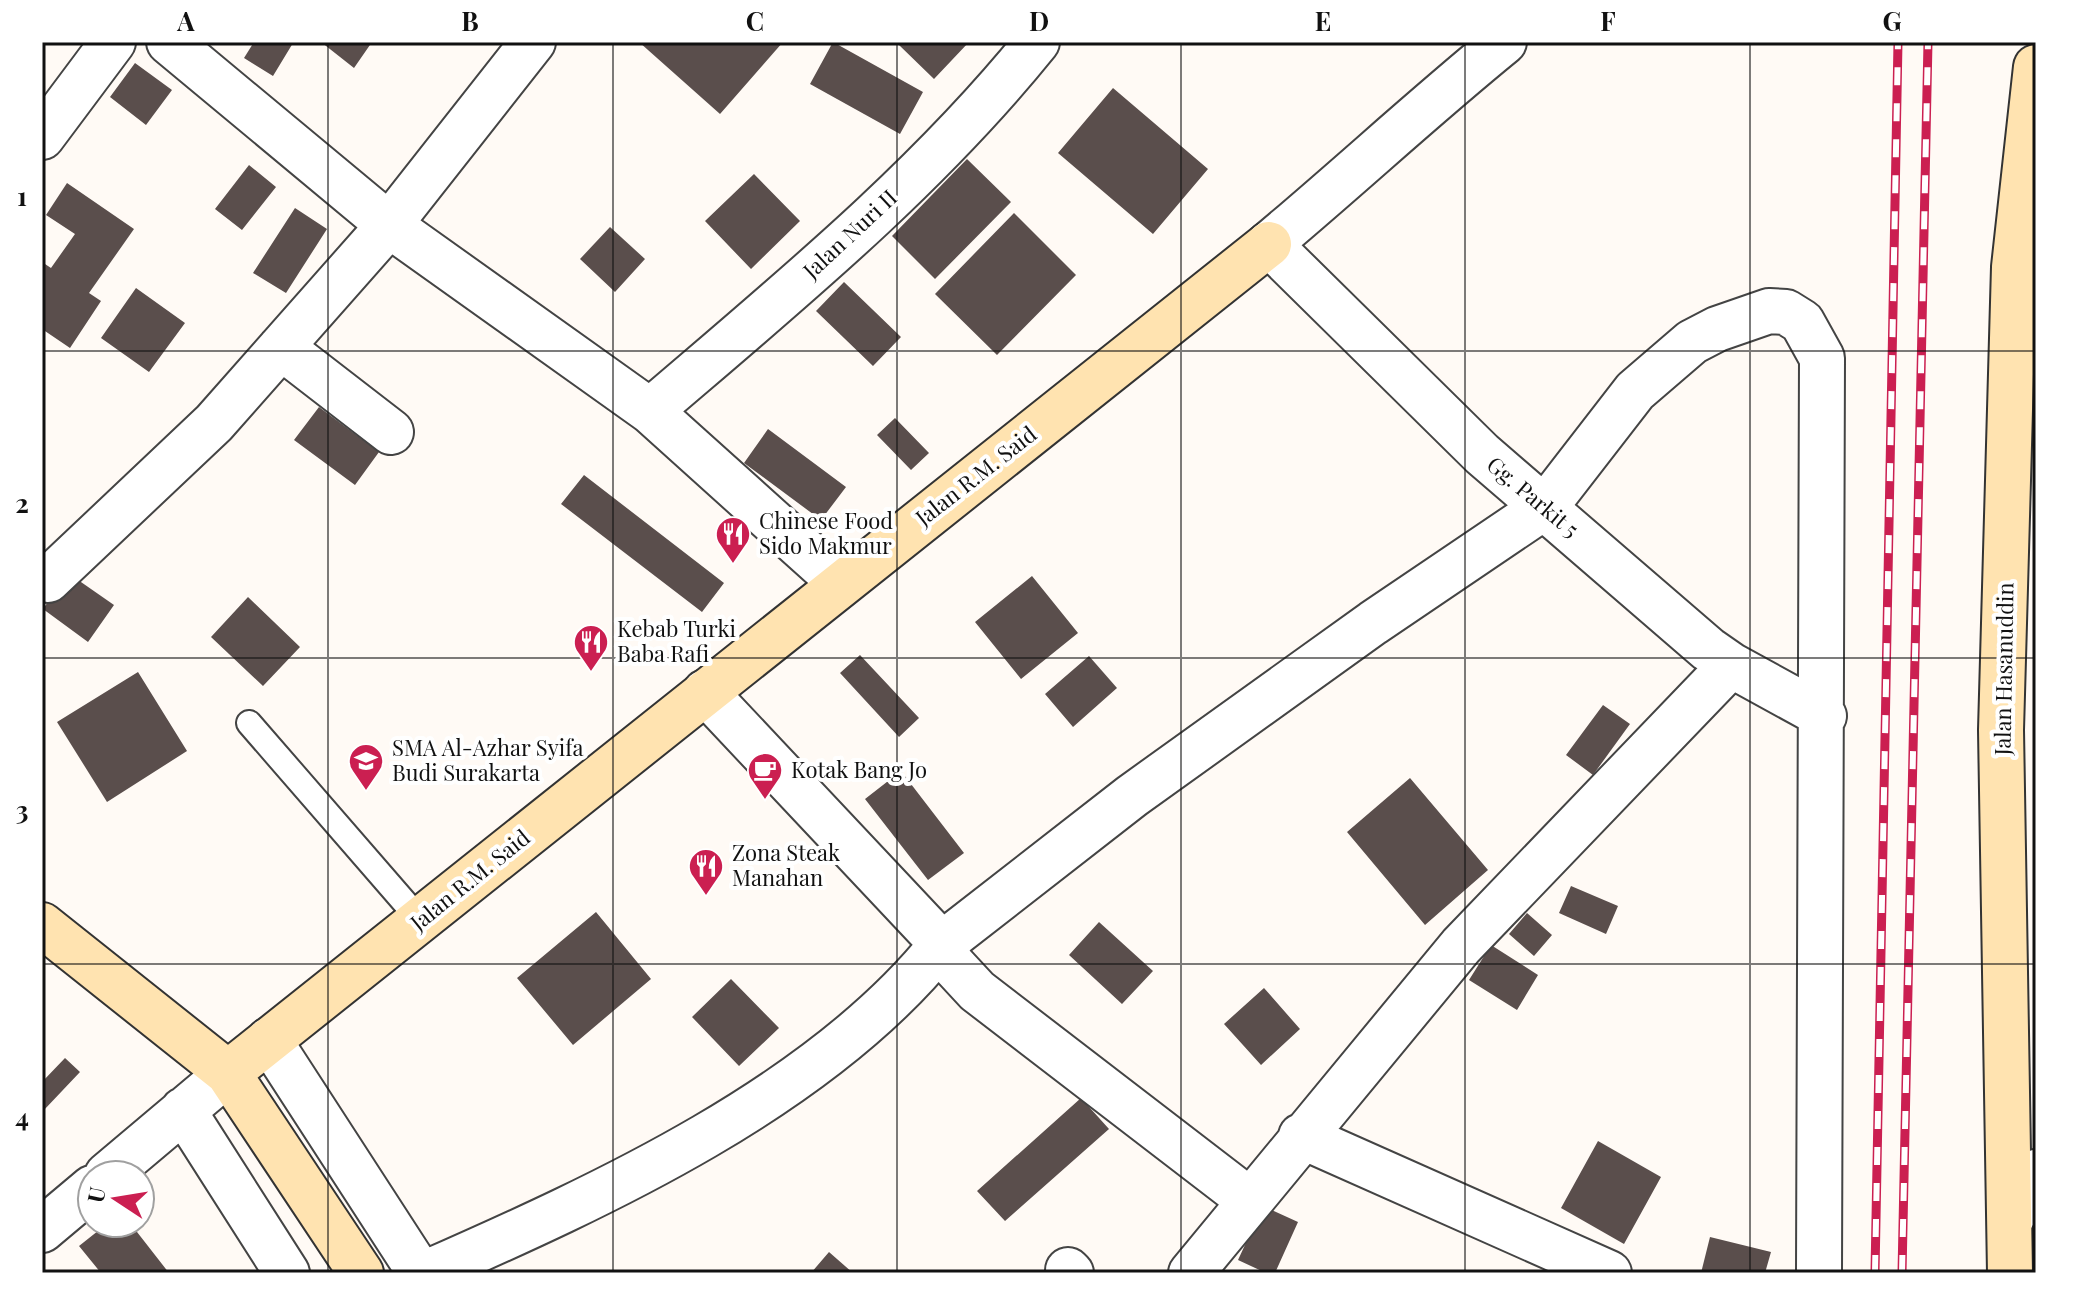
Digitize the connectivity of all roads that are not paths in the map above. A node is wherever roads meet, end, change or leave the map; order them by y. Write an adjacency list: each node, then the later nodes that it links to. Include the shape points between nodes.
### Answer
1 (113, 42): 8 (street)
2 (169, 42): 10 (street)
3 (533, 42): 10 (street)
4 (1037, 42): 14 (street, Jalan Nuri II, via 983,109 786,294)
5 (1504, 42): 9 (street, Jalan R.M. Said, via 1407,121)
6 (1530, 42): 9 (street, Jalan R.M. Said, via 1416,133)
7 (2036, 67): 12 (main road, Jalan Hasanuddin)
8 (42, 137)
9 (1386, 146): 11 (street, Jalan R.M. Said)
10 (389, 225): 13 (street); 14 (street)
11 (1269, 244): 16 (street, Gg. Parkit 5, via 1482,454); 18 (main road, Jalan R.M. Said)
12 (2025, 273): 36 (main road, Jalan Hasanuddin, via 2001,730)
13 (281, 347): 15 (street); 17 (street, via 214,423)
14 (650, 411): 18 (street)
15 (391, 432)
16 (1546, 506): 19 (street, Gg. Parkit 5); 21 (street, via 1635,391 1692,342 1769,311 1786,312 1802,322 1822,358); 25 (street, via 1157,778)
17 (48, 580)
18 (841, 583): 20 (main road, Jalan R.M. Said)
19 (1731, 665): 21 (street, Gg. Parkit 5); 29 (street, via 1461,946)
20 (705, 692): 23 (main road, Jalan R.M. Said); 25 (street)
21 (1824, 716): 43 (street)
22 (249, 723): 23 (lane)
23 (420, 920): 26 (main road, Jalan R.M. Said)
24 (42, 925): 27 (main road)
25 (942, 944): 33 (street, via 977,991); 41 (street, via 918,974 782,1089 559,1214)
26 (269, 1040): 27 (main road, Jalan R.M. Said); 41 (street)
27 (228, 1073): 28 (street); 32 (main road)
28 (183, 1110): 30 (street); 35 (street)
29 (1301, 1136): 33 (street); 38 (street)
30 (126, 1159)
31 (2036, 1172): 36 (street)
32 (296, 1177): 35 (street); 40 (main road)
33 (1249, 1200): 42 (street)
34 (76, 1201): 37 (street)
35 (248, 1212): 39 (street)
36 (2010, 1221): 44 (main road, Jalan Hasanuddin)
37 (42, 1230)
38 (1588, 1269)
39 (287, 1273)
40 (361, 1273)
41 (423, 1273)
42 (1191, 1273)
43 (1819, 1273)
44 (2010, 1273)

